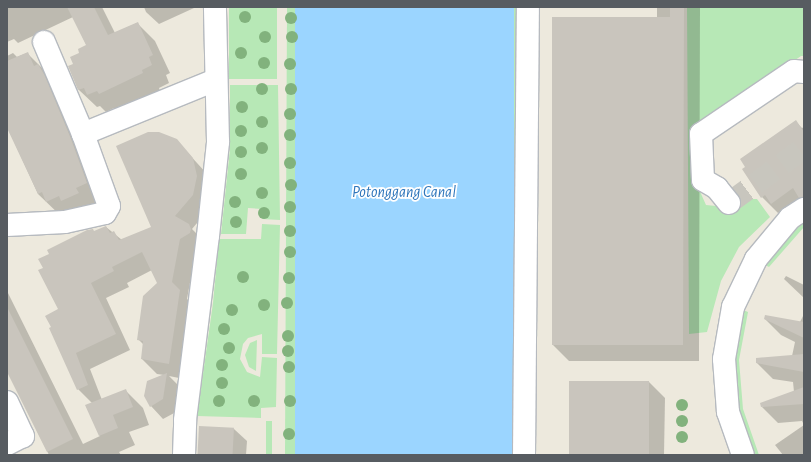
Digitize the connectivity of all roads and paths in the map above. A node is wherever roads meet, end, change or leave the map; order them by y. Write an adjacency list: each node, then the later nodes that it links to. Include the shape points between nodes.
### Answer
1 (215, 7): 5 (street)
2 (528, 7): 13 (street)
3 (44, 42): 6 (street)
4 (804, 72): 7 (street, via 794,71 701,134 702,180 717,188)
5 (216, 80): 6 (street); 12 (street, via 218,142 185,420)
6 (84, 134): 9 (street, via 109,206 105,213 65,222)
7 (729, 203)
8 (804, 209): 14 (street, via 790,218 756,259 733,307 724,359 728,412)
9 (7, 225)
10 (7, 402): 11 (street, via 23,436)
11 (7, 444)
12 (184, 455)
13 (524, 455)
14 (743, 455)

